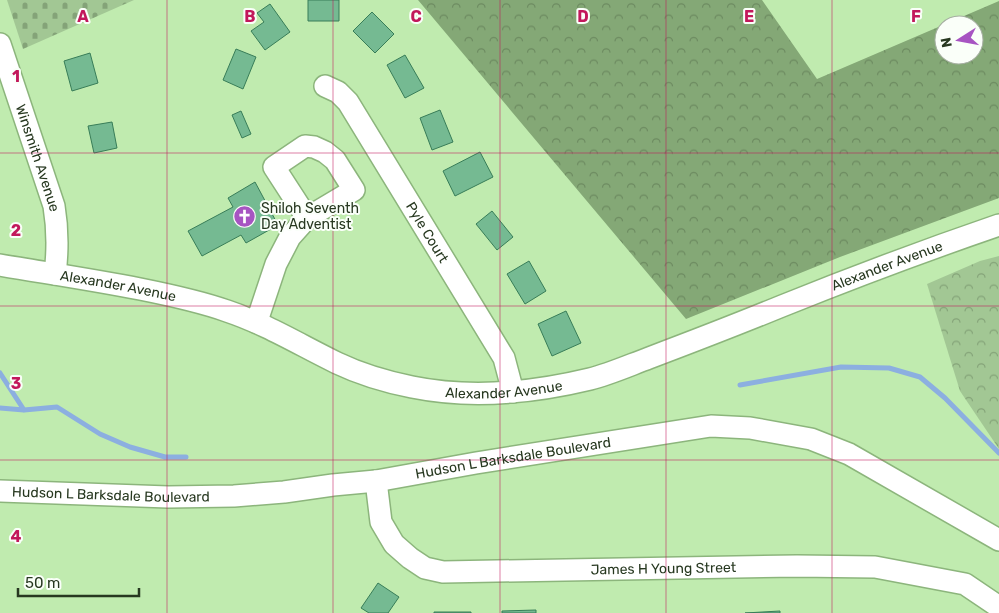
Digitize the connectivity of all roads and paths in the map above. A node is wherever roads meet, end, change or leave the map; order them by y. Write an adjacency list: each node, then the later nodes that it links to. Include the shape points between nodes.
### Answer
1 (0, 44): 6 (street, Winsmith Avenue, via 54,206 58,227)
2 (325, 86): 8 (street, Pyle Court, via 343,96 353,111 504,358)
3 (307, 218): 7 (street, via 290,237 276,264)
4 (999, 225): 8 (street, Alexander Avenue, via 831,286 593,379)
5 (0, 265): 6 (street, Alexander Avenue)
6 (55, 274): 7 (street, Alexander Avenue, via 168,294)
7 (256, 322): 8 (street, Alexander Avenue, via 339,364 375,378 450,392)
8 (513, 392)
9 (376, 481): 10 (street, Hudson L Barksdale Boulevard, via 234,496 168,497); 11 (street, Hudson L Barksdale Boulevard, via 711,426 750,428 812,438 849,454); 12 (street, James H Young Street, via 381,522 394,544 425,568 443,572 875,567 965,584)
10 (0, 490)
11 (999, 540)
12 (997, 608)

